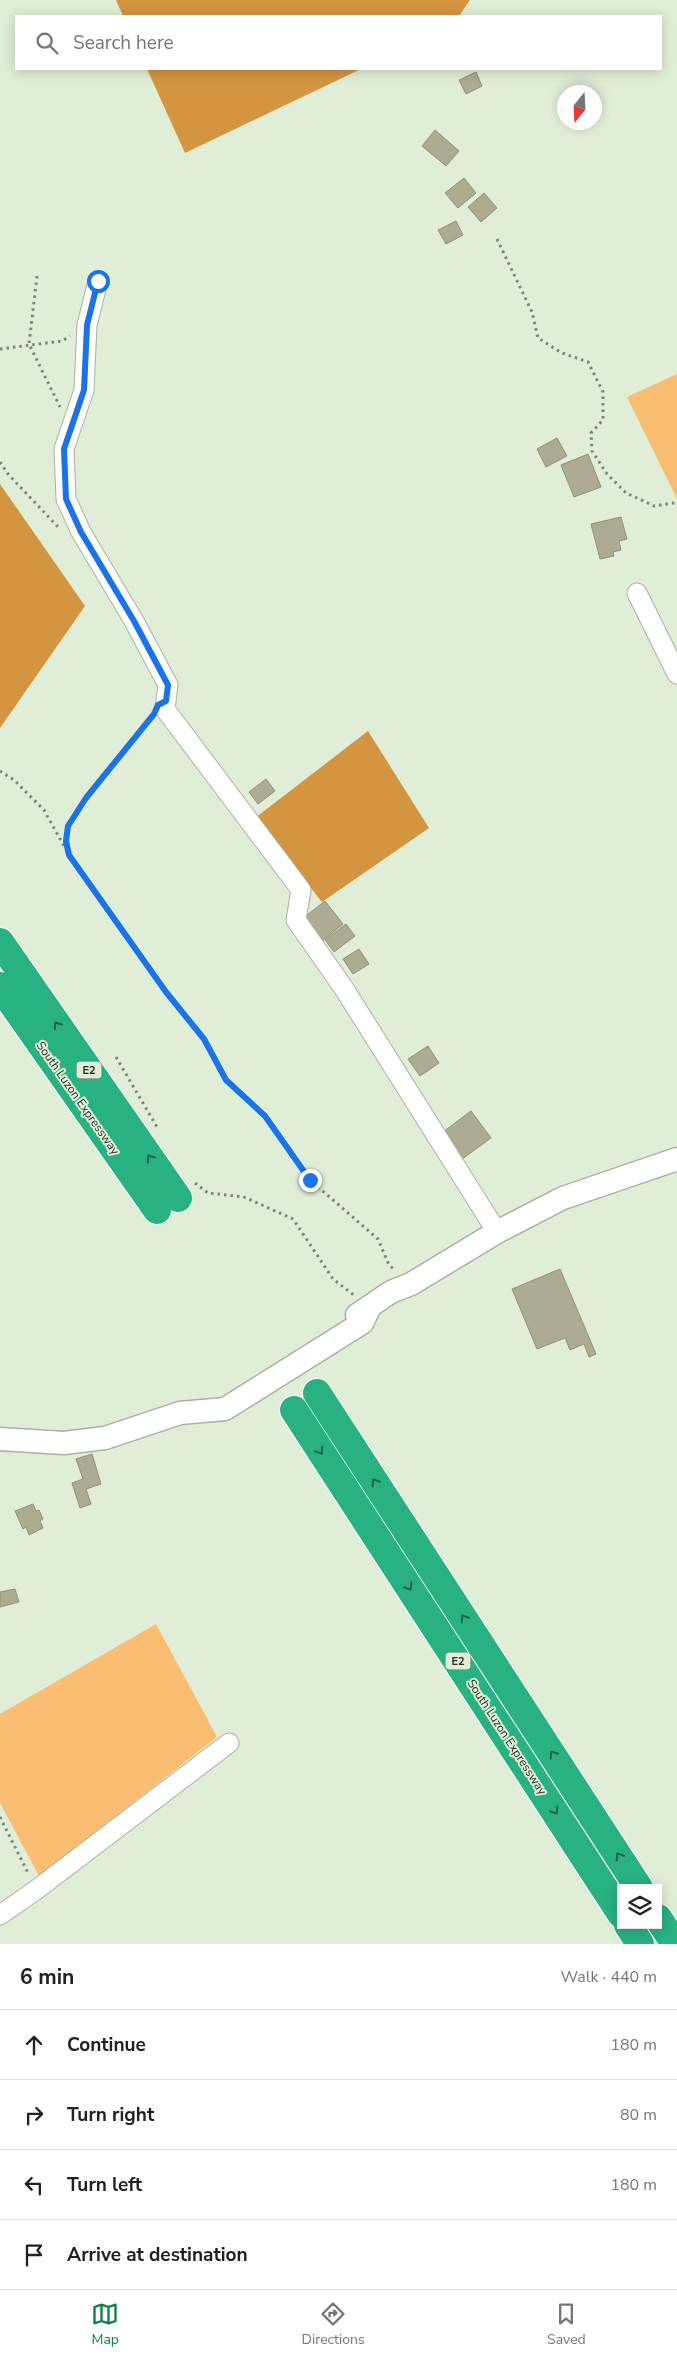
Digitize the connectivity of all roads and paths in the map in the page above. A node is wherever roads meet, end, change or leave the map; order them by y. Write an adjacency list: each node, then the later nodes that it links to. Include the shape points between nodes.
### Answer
1 (497, 239): 8 (path, via 532,312 538,338 562,353 588,362 603,392 603,420 592,433 592,451 606,474 626,493 654,506 673,503)
2 (37, 276): 5 (path)
3 (98, 281): 4 (street)
4 (87, 325): 5 (path, via 62,341); 11 (street, via 84,390 64,449 66,499 81,532 168,685)
5 (29, 344): 6 (path); 7 (path)
6 (0, 350)
7 (61, 410)
8 (677, 507)
9 (638, 593): 10 (street)
10 (677, 674)
11 (166, 701): 13 (path, via 158,705 68,826 66,841); 20 (street, via 165,709 301,890 296,920 343,987)
12 (0, 771): 13 (path, via 14,780 44,810)
13 (69, 855): 21 (path, via 166,992 204,1039 226,1080 265,1116 310,1180 378,1239 389,1265)
14 (0, 942): 19 (highway, South Luzon Expressway / E2, one-way to 14)
15 (0, 986): 19 (highway, South Luzon Expressway / E2)
16 (116, 1057): 17 (path)
17 (161, 1134)
18 (677, 1159): 20 (street, via 563,1198)
19 (176, 1197): 22 (path, via 208,1193 244,1197 293,1219 333,1279)
20 (497, 1232): 21 (street)
21 (411, 1284): 22 (street, via 391,1292)
22 (370, 1307): 23 (street); 26 (street, via 362,1323 225,1410 180,1413 105,1438 64,1442)
23 (332, 1329)
24 (317, 1393): 29 (highway, E2, one-way to 24)
25 (294, 1410): 31 (highway, South Luzon Expressway / E2, one-way to 31)
26 (0, 1439)
27 (229, 1743): 30 (street)
28 (0, 1817): 30 (path)
29 (636, 1884)
30 (36, 1890): 32 (street)
31 (617, 1908)
32 (0, 1914)
33 (662, 1924): 36 (highway)
34 (631, 1929): 35 (highway)
35 (640, 1944)
36 (675, 1944)

